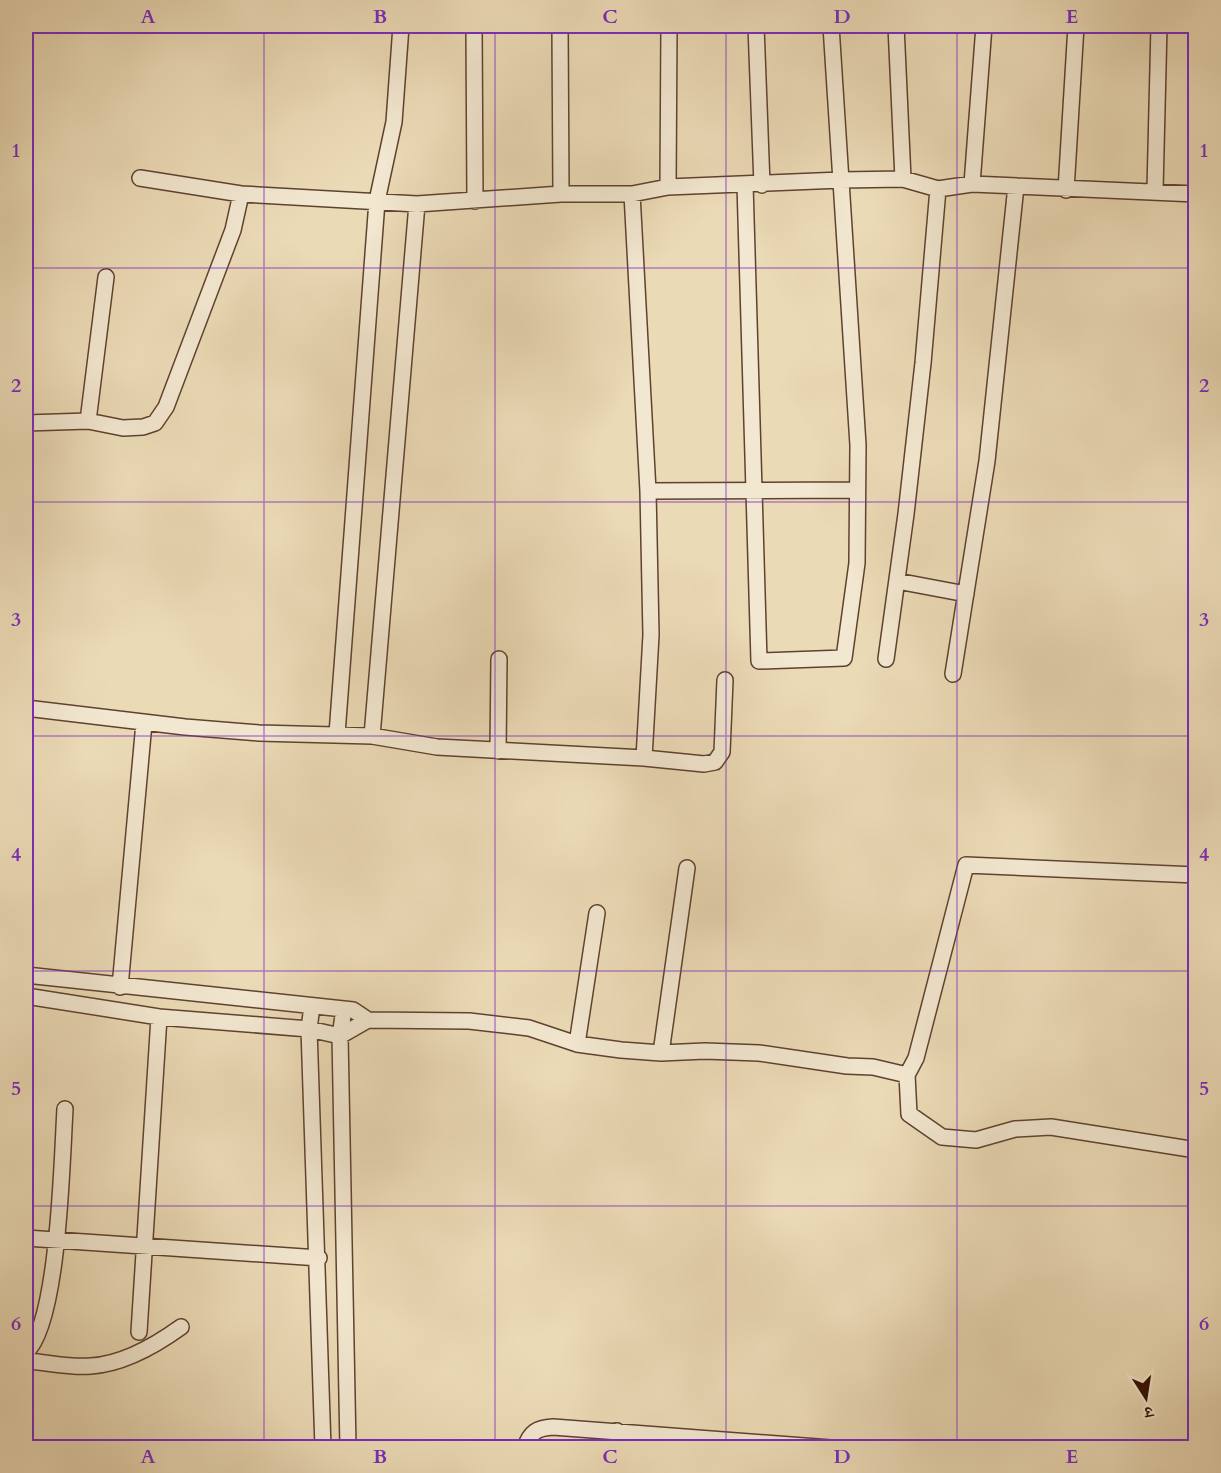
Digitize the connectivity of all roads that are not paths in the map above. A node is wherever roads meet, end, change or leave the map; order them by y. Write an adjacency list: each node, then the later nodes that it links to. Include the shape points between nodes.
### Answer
1 (401, 26): 26 (street, via 394,122)
2 (474, 26): 27 (street)
3 (560, 26): 23 (street)
4 (669, 26): 18 (street)
5 (756, 26): 16 (street)
6 (831, 26): 13 (street)
7 (896, 26): 12 (street)
8 (984, 26): 15 (street)
9 (1076, 26): 20 (street)
10 (1159, 26): 21 (street)
11 (140, 178): 22 (street)
12 (903, 179): 13 (street); 19 (street)
13 (841, 180): 16 (street); 34 (street, via 858,445)
14 (745, 184): 16 (street); 18 (street); 33 (street)
15 (972, 184): 17 (street); 19 (street)
16 (762, 185)
17 (1016, 186): 20 (street); 37 (street, via 987,461)
18 (668, 187): 24 (street)
19 (938, 189): 36 (street, via 923,363)
20 (1066, 190): 21 (street)
21 (1155, 190): 25 (street)
22 (241, 194): 26 (street); 30 (street, via 233,230 166,407 155,423 143,427 123,428)
23 (561, 194): 24 (street); 27 (street)
24 (632, 194): 35 (street)
25 (1196, 194)
26 (377, 201): 28 (street); 44 (street)
27 (475, 201): 28 (street)
28 (417, 204): 45 (street)
29 (105, 277): 30 (street)
30 (88, 421): 31 (street)
31 (26, 423): 32 (street)
32 (26, 428)
33 (756, 490): 34 (street); 34 (street, via 759,661 844,658 857,563); 35 (street)
34 (856, 490)
35 (648, 491): 47 (street, via 651,635)
36 (897, 581): 37 (street); 39 (street)
37 (966, 594): 40 (street)
38 (500, 659): 46 (street)
39 (885, 659)
40 (953, 674)
41 (725, 680): 47 (street, via 722,752 715,762)
42 (26, 708): 43 (street)
43 (144, 723): 44 (street, via 259,733); 52 (street)
44 (338, 734): 45 (street)
45 (372, 736): 46 (street, via 437,747)
46 (498, 751): 47 (street)
47 (644, 758)
48 (687, 868): 61 (street)
49 (1196, 875): 62 (street, via 966,866 916,1058)
50 (597, 913): 60 (street)
51 (26, 975): 52 (street)
52 (120, 987): 54 (street)
53 (26, 996): 56 (street)
54 (312, 1006): 55 (street); 58 (street)
55 (344, 1009): 57 (street); 59 (street)
56 (159, 1017): 58 (street); 67 (street)
57 (368, 1020): 59 (street); 60 (street, via 469,1021 519,1026)
58 (309, 1029): 59 (street); 68 (street)
59 (340, 1036): 77 (street)
60 (577, 1044): 61 (street)
61 (661, 1053): 62 (street, via 759,1053)
62 (907, 1075): 64 (street, via 909,1114 942,1137 976,1140 1015,1129 1051,1127)
63 (65, 1109): 66 (street)
64 (1196, 1150)
65 (26, 1238): 66 (street)
66 (57, 1240): 67 (street); 71 (street, via 41,1329)
67 (145, 1245): 68 (street); 70 (street)
68 (319, 1258): 76 (street)
69 (181, 1327): 72 (street, via 164,1340 108,1364 70,1366)
70 (139, 1332)
71 (26, 1352)
72 (26, 1361)
73 (617, 1431): 74 (street); 78 (street, via 540,1428 531,1433); 79 (street)
74 (699, 1442): 75 (street)
75 (779, 1445): 80 (street)
76 (323, 1448)
77 (348, 1448)
78 (525, 1448)
79 (615, 1448)
80 (831, 1448)

